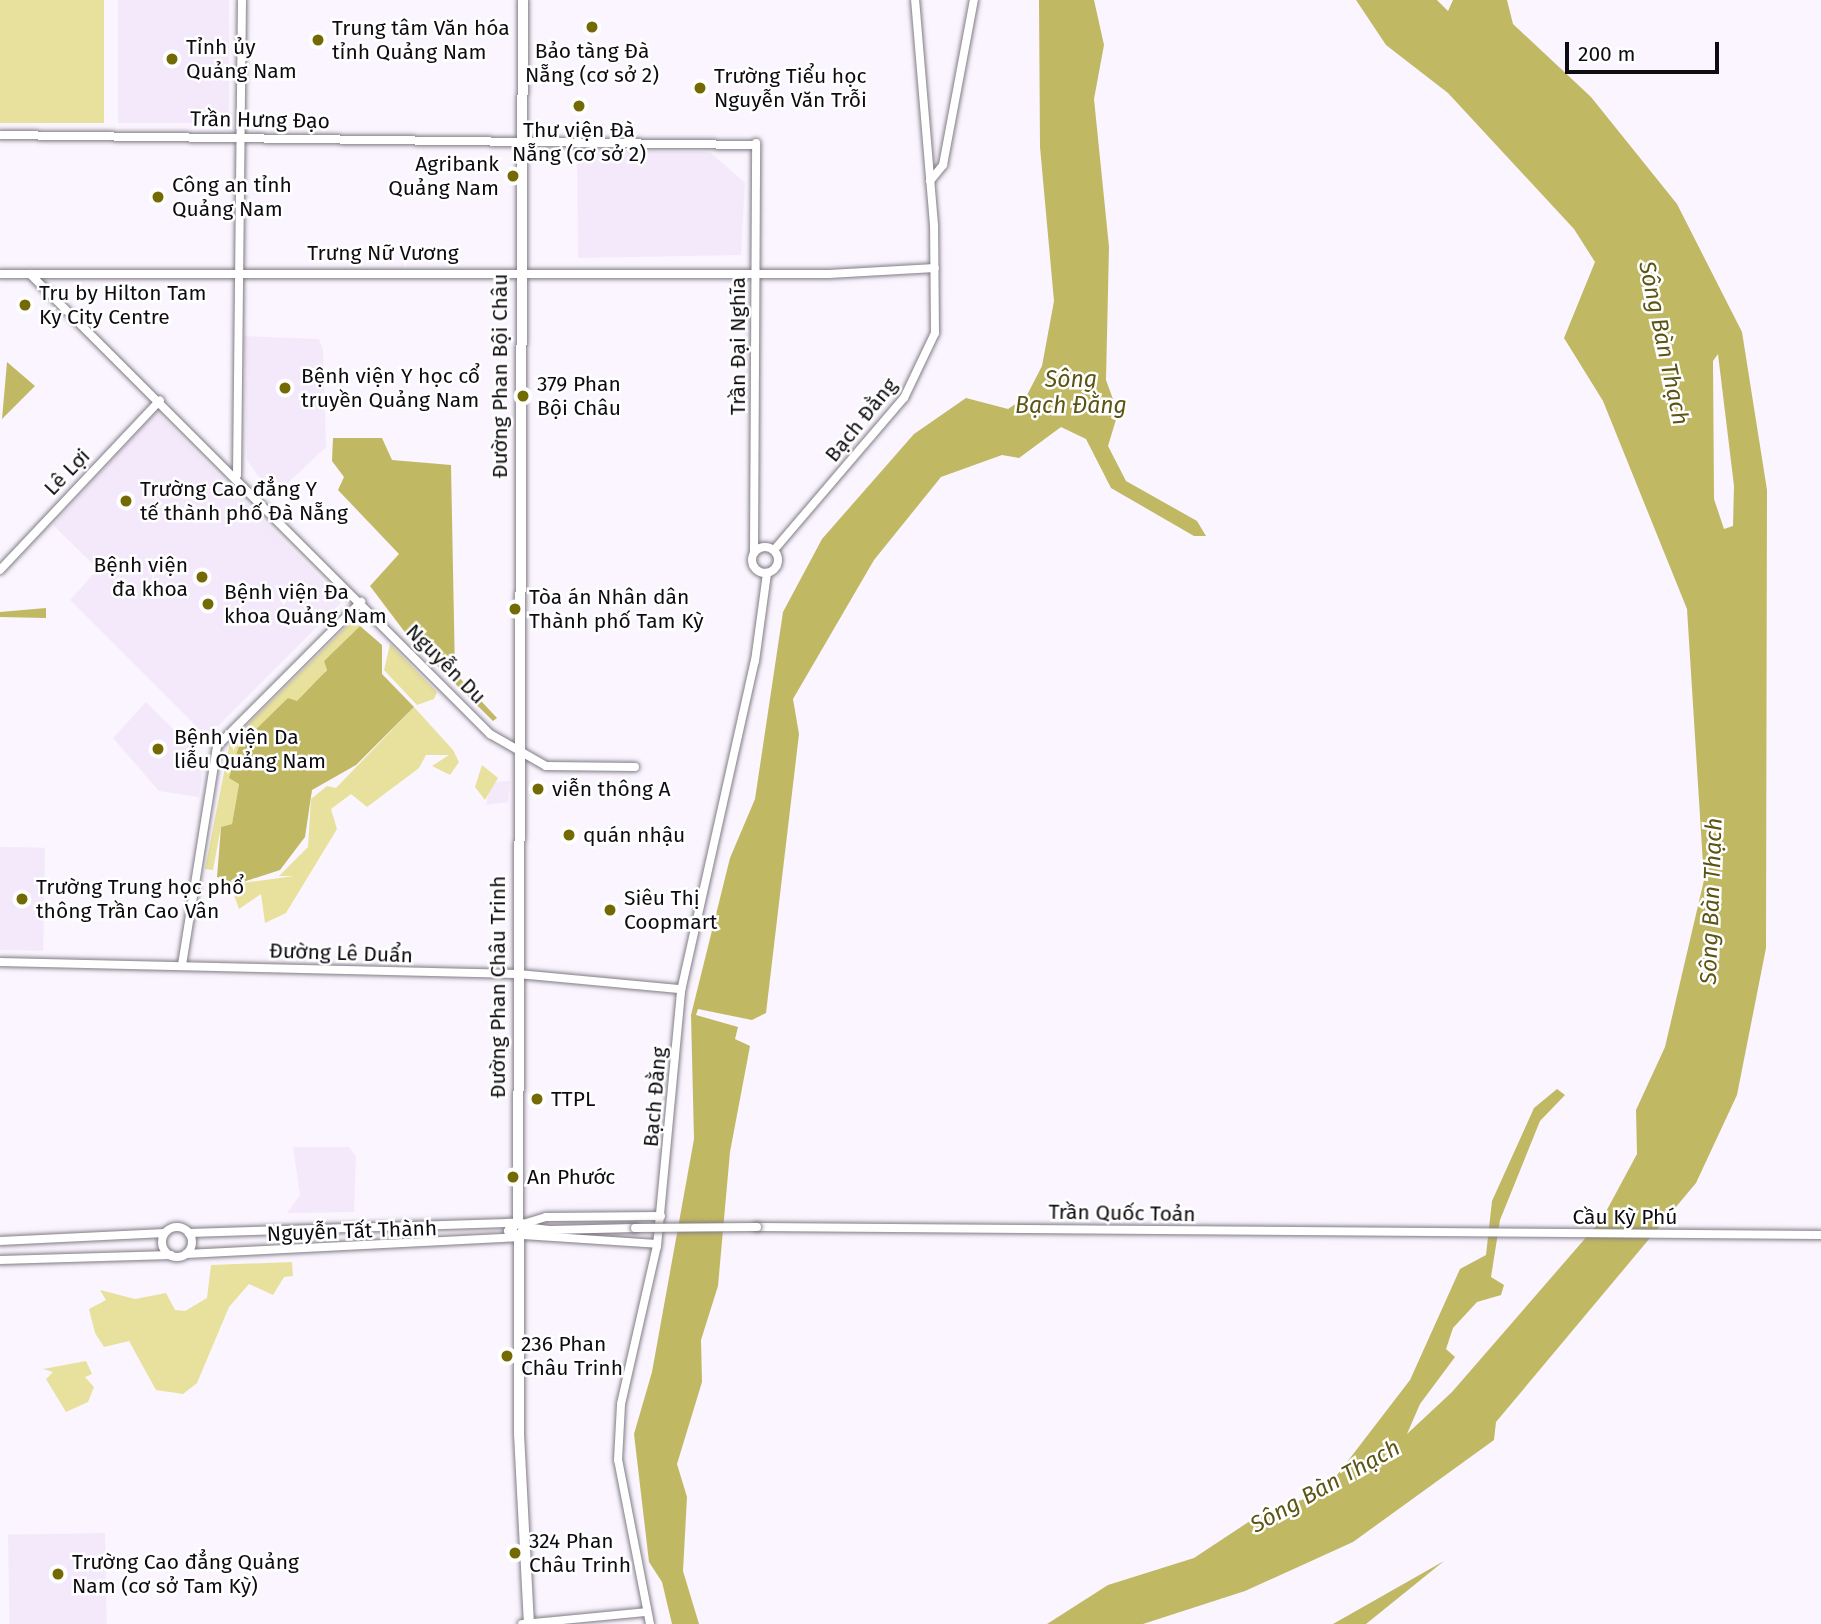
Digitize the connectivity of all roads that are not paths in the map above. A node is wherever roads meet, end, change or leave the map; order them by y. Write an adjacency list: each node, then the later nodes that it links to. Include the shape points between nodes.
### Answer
1 (242, 0): 6 (street)
2 (523, 0): 8 (main road, Đường Phan Bội Châu)
3 (915, 0): 9 (street, Bạch Đằng)
4 (974, 0): 9 (street, via 943,164)
5 (0, 135): 6 (street, Trần Hưng Đạo)
6 (239, 137): 8 (street, Trần Hưng Đạo); 12 (street)
7 (756, 142): 8 (street, Trần Hưng Đạo); 13 (street, Trần Đại Nghĩa)
8 (520, 143): 11 (main road, Đường Phan Bội Châu)
9 (930, 181): 10 (street, Bạch Đằng)
10 (935, 268): 13 (street, Trưng Nữ Vương); 18 (street, Bạch Đằng, via 935,333 920,374)
11 (519, 270): 12 (street, Trưng Nữ Vương); 13 (street, Trưng Nữ Vương); 23 (main road, Đường Phan Bội Châu)
12 (240, 271): 15 (street, Trưng Nữ Vương); 17 (street)
13 (755, 273): 19 (street, Trần Đại Nghĩa)
14 (0, 274): 15 (street, Trưng Nữ Vương)
15 (30, 274): 16 (street, Nguyễn Du)
16 (160, 400): 17 (street, Nguyễn Du); 20 (street, Lê Lợi)
17 (237, 475): 22 (street, Nguyễn Du)
18 (774, 550): 19 (street); 21 (street, Bạch Đằng, via 779,562)
19 (754, 552): 21 (street, via 755,569)
20 (0, 570)
21 (766, 573): 28 (street, Bạch Đằng, via 755,661)
22 (361, 603): 23 (street, Nguyễn Du, via 490,734); 26 (street, via 218,743)
23 (519, 752): 24 (street, Nguyễn Du, via 546,766); 27 (main road, Đường Phan Châu Trinh)
24 (635, 767)
25 (0, 962): 26 (street, Đường Lê Duẩn)
26 (182, 965): 27 (street, Đường Lê Duẩn)
27 (518, 974): 28 (street, Đường Lê Duẩn); 30 (main road, Đường Phan Châu Trinh)
28 (681, 989): 29 (street, Bạch Đằng)
29 (661, 1216): 30 (street, via 547,1217); 36 (street, Bạch Đằng)
30 (520, 1230): 32 (street, Nguyễn Tất Thành); 33 (street, Trần Quốc Toản, bridge, via 757,1227); 36 (street); 37 (street, Nguyễn Tất Thành); 42 (main road, Đường Phan Châu Trinh, via 519,1434)
31 (165, 1233): 32 (street, via 178,1227); 35 (street); 38 (street, via 163,1246)
32 (189, 1233): 37 (street)
33 (1560, 1235): 34 (street, Cầu Kỳ Phú)
34 (1821, 1235)
35 (0, 1241)
36 (657, 1244): 40 (street, Bạch Đằng, via 621,1404 618,1460)
37 (186, 1254): 38 (street)
38 (171, 1255): 39 (street)
39 (0, 1260)
40 (646, 1612): 42 (street); 43 (street, Bạch Đằng)
41 (522, 1624): 42 (street)
42 (528, 1624)
43 (650, 1624)

